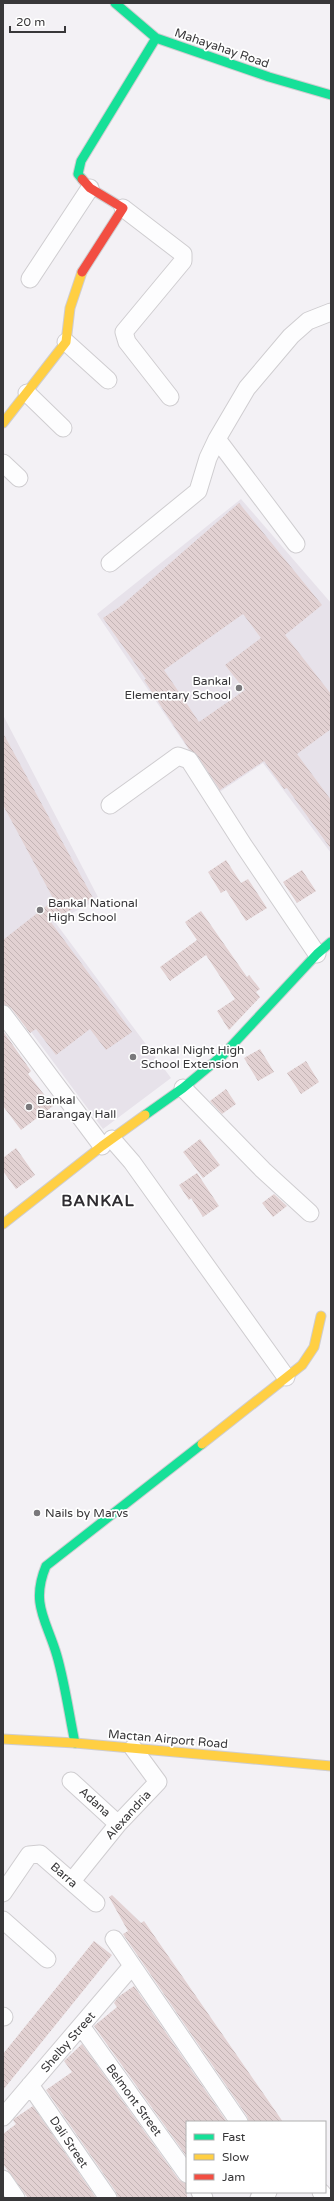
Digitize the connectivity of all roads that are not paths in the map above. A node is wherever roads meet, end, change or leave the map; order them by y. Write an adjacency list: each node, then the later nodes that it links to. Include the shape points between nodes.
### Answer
1 (116, 3): 2 (street, Mahayahay Road)
2 (156, 38): 3 (street, Mahayahay Road, via 269,77); 4 (street, via 81,161 78,174)
3 (331, 95)
4 (90, 188): 5 (street); 6 (street)
5 (123, 208): 8 (street, via 77,284 70,308); 11 (street, via 183,254 183,261 124,332 127,342)
6 (30, 279)
7 (331, 312): 14 (street, via 308,321 291,336 247,388)
8 (66, 342): 9 (street); 10 (street)
9 (108, 380)
10 (27, 393): 12 (street); 13 (street)
11 (170, 397)
12 (3, 423)
13 (63, 428)
14 (217, 439): 17 (street); 18 (street, via 198,491)
15 (3, 463): 16 (street)
16 (19, 478)
17 (296, 544)
18 (110, 563)
19 (110, 805): 20 (street, via 178,756 189,760 244,846)
20 (326, 951): 22 (street, via 223,1055)
21 (3, 1014): 23 (street)
22 (183, 1088): 23 (street); 24 (street, via 263,1170)
23 (107, 1143): 25 (street); 27 (street, via 132,1162)
24 (310, 1213)
25 (3, 1224)
26 (321, 1316): 27 (street, via 314,1347 302,1364)
27 (286, 1377): 29 (street, via 46,1566 39,1582 41,1614 57,1656)
28 (3, 1739): 29 (street, Mactan Airport Road)
29 (75, 1743): 30 (street, Mactan Airport Road)
30 (134, 1748): 31 (street, Mactan Airport Road); 33 (street, Alexandria, via 158,1782)
31 (331, 1766)
32 (71, 1781): 33 (street, Adana)
33 (118, 1824): 34 (street, Alexandria)
34 (72, 1881): 35 (street, Barra, via 40,1854 29,1855); 36 (street, Barra)
35 (3, 1893)
36 (96, 1903)
37 (3, 1920): 39 (street)
38 (114, 1939): 40 (street)
39 (47, 1959)
40 (132, 1966): 41 (street, Shelby Street); 44 (street)
41 (81, 2026): 42 (street, Shelby Street); 45 (street, Belmont Street)
42 (30, 2085): 43 (street, Shelby Street); 48 (street, Dali Street)
43 (3, 2117)
44 (238, 2121)
45 (186, 2173)
46 (3, 2179): 47 (street)
47 (16, 2198)
48 (108, 2198)

